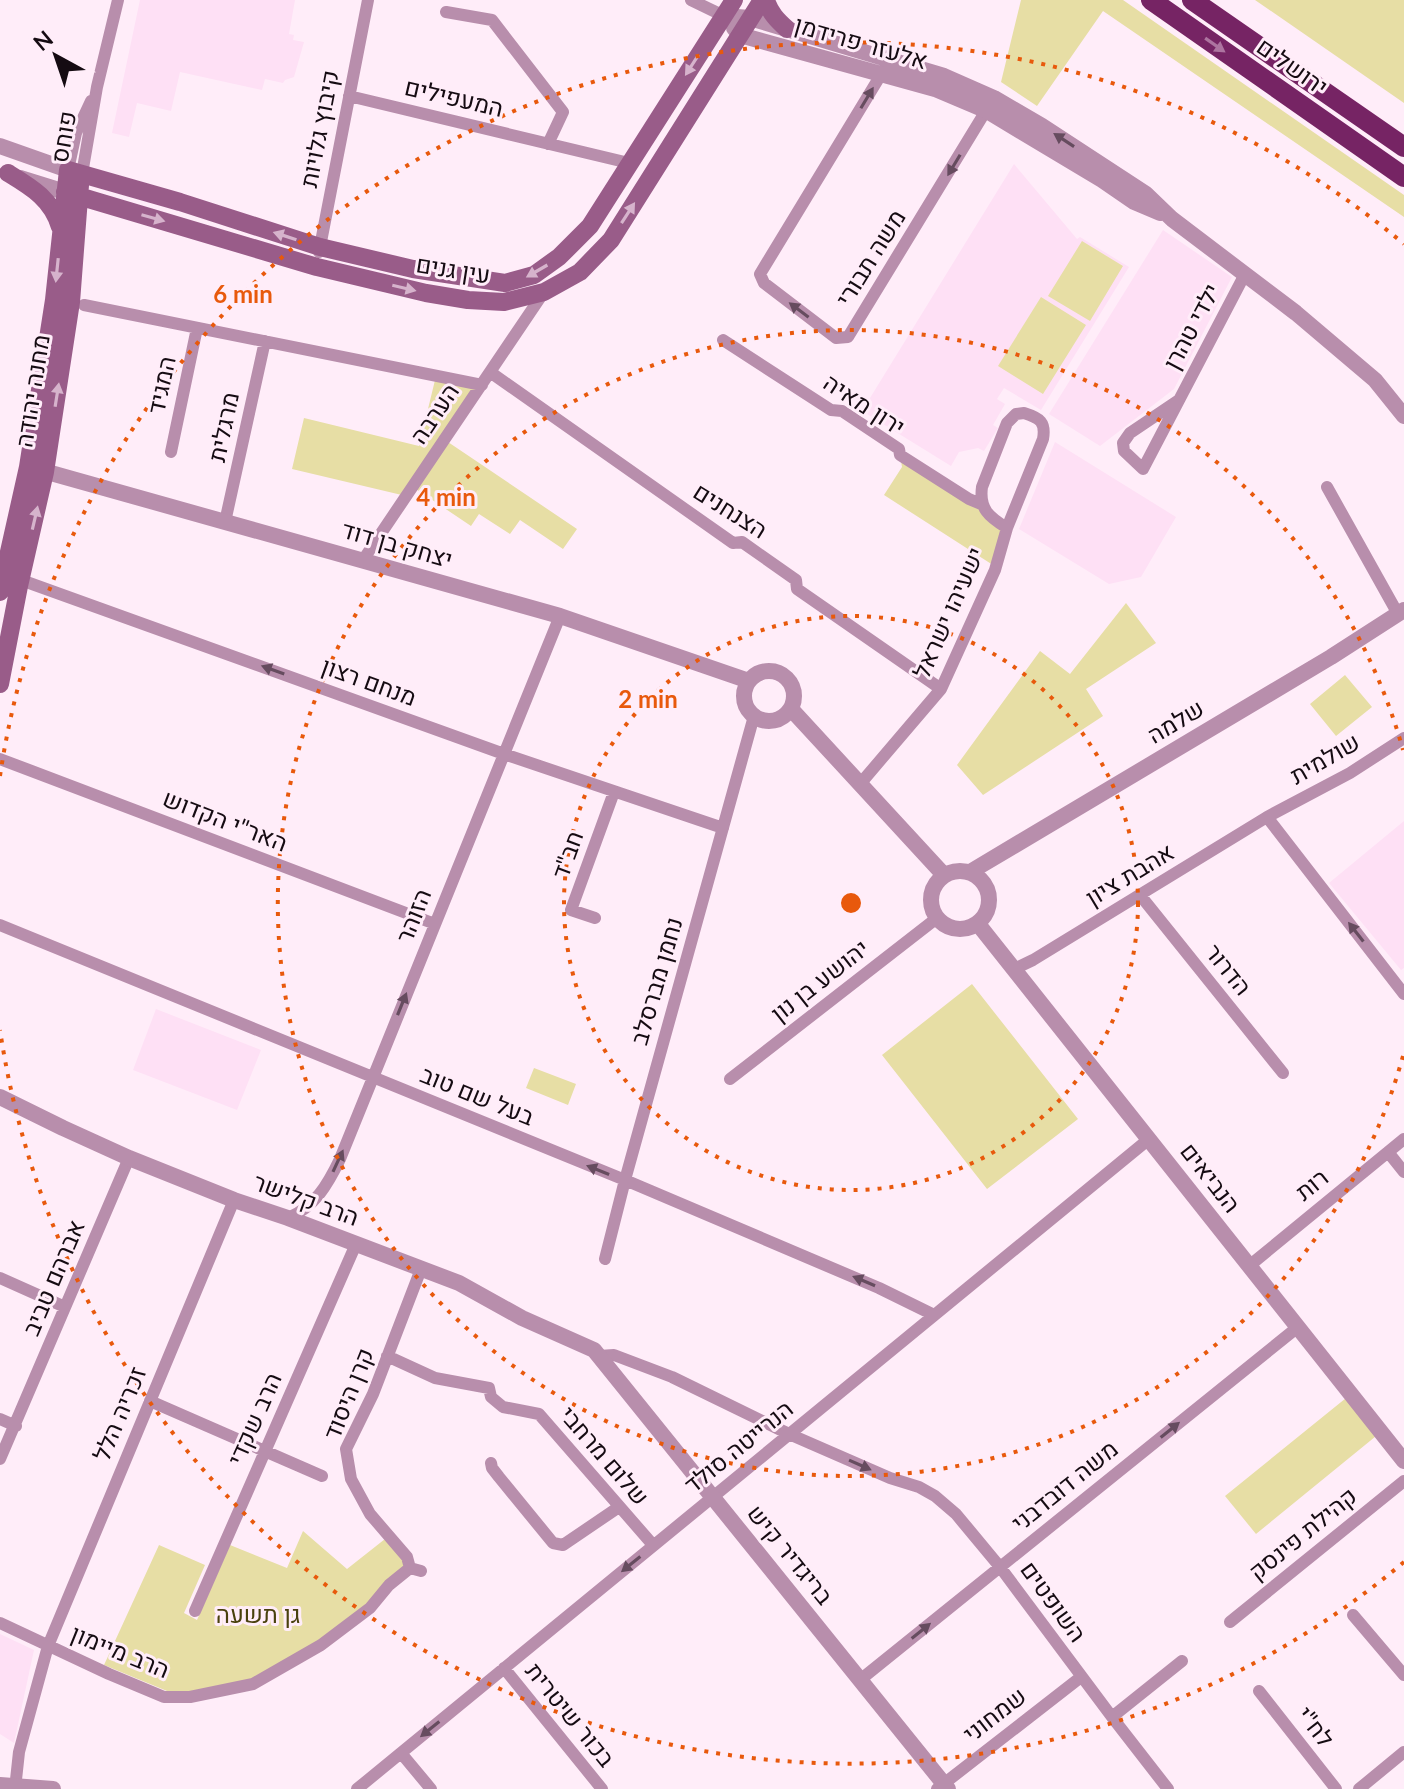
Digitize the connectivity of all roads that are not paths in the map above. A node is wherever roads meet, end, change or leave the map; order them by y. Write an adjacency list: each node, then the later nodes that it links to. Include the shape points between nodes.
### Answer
1 (118, 0): 21 (street, פוחס)
2 (368, 0): 14 (street, קיבוץ גלויות)
3 (691, 0): 9 (street)
4 (734, 0): 9 (main road, עין גנים)
5 (764, 0): 10 (main road, עין גנים); 11 (main road)
6 (1151, 0): 22 (highway, ירושלים, one-way to 22)
7 (1192, 0): 18 (highway, ירושלים)
8 (446, 12): 16 (street, המעפילים, via 492,20 563,112)
9 (724, 16): 10 (street, אלעזר פרידמן); 12 (street); 19 (main road, עין גנים, one-way to 19)
10 (750, 18): 11 (street, אלעזר פרידמן); 12 (main road, עין גנים)
11 (787, 29): 13 (street, אלעזר פרידמן)
12 (740, 35): 13 (street, אלעזר פרידמן); 28 (main road, עין גנים, one-way to 12, via 580,272 611,240)
13 (886, 66): 15 (street, אלעזר פרידמן, via 944,76); 15 (street, משה תבורי, one-way to 13, via 848,337 836,338 764,283 760,274)
14 (349, 96): 16 (street, המעפילים); 25 (street, קיבוץ גלויות)
15 (990, 105): 27 (street, אלעזר פרידמן, via 1042,126 1111,170)
16 (548, 144): 19 (street, המעפילים)
17 (0, 146): 21 (street, עין גנים)
18 (1404, 147)
19 (629, 163): 25 (main road, עין גנים, one-way to 25, via 590,226 559,257 534,275 505,283)
20 (4, 172): 23 (street, עין גנים); 24 (main road, via 50,204)
21 (75, 172): 23 (main road, פוחס); 25 (main road, עין גנים, one-way to 21)
22 (1404, 177)
23 (72, 194): 24 (main road, מחנה יהודה); 26 (main road, עין גנים, one-way to 26); 40 (main road, מחנה יהודה, one-way to 23, via 71,302)
24 (61, 231): 40 (main road, מחנה יהודה, one-way to 40)
25 (320, 247): 26 (street, קיבוץ גלויות)
26 (317, 267): 28 (main road, עין גנים, one-way to 28, via 468,300 504,302)
27 (1245, 274): 33 (street, אלעזר פרידמן); 36 (street, ילדי טהרן)
28 (544, 292): 34 (street, הערבה)
29 (84, 305): 30 (street)
30 (197, 328): 32 (street); 39 (street, המגיד)
31 (723, 340): 42 (street, ירון מאיה)
32 (265, 341): 35 (street); 43 (street, מרגלית)
33 (1337, 347): 37 (street, אלעזר פרידמן, via 1372,365); 38 (street, אלעזר פרידמן, via 1375,380)
34 (490, 372): 35 (street, הערבה); 51 (street, הצנחנים, via 733,543 742,542 796,580 797,589)
35 (482, 385): 45 (street, הערבה)
36 (1179, 400): 36 (street, ילדי טהרן, via 1164,428 1143,469 1124,451 1123,443)
37 (1404, 402)
38 (1404, 416)
39 (171, 452)
40 (36, 469): 43 (street, יצחק בן דוד); 46 (main road, מחנה יהודה)
41 (1327, 487): 47 (street)
42 (981, 504): 44 (street, ירון מאיה); 44 (street, ישעיהו ישראל, via 982,487 1007,423 1024,413 1041,421 1043,439)
43 (225, 522): 45 (street, יצחק בן דוד)
44 (1007, 528): 51 (street, ישעיהו ישראל, via 995,570)
45 (363, 560): 48 (street, יצחק בן דוד)
46 (9, 578): 50 (main road, מחנה יהודה); 55 (street, מנחם רצון, one-way to 46)
47 (1401, 612): 61 (street, שלמה)
48 (560, 616): 49 (street, יצחק בן דוד); 55 (street, הזוהר)
49 (749, 681): 52 (street, via 768,671 785,676 794,692); 53 (street, via 744,698)
50 (0, 684)
51 (941, 689): 57 (street, ישעיהו ישראל)
52 (791, 709): 53 (street, via 771,721); 57 (street)
53 (754, 716): 60 (street, נחמן מברסלב)
54 (1404, 738): 59 (street, שולמית)
55 (504, 754): 58 (street, מנחם רצון); 66 (street, הזוהר)
56 (0, 759): 66 (street, האר"י הקדוש)
57 (860, 784): 62 (street)
58 (614, 792): 60 (street, מנחם רצון); 64 (street, חב"ד, via 571,910)
59 (1267, 817): 63 (street, אהבת ציון); 70 (street, one-way to 59)
60 (723, 828): 80 (street, נחמן מברסלב)
61 (970, 872): 62 (street); 67 (street, via 984,882 989,899)
62 (944, 875): 65 (street, via 930,900)
63 (1140, 895): 69 (street, אהבת ציון); 71 (street, הדרור)
64 (595, 918)
65 (937, 918): 67 (street, via 953,928); 73 (street, יהושע בן נון)
66 (435, 924): 72 (street, הזוהר, one-way to 66)
67 (978, 924): 69 (street, הנביאים)
68 (0, 925): 72 (street, בעל שם טוב)
69 (1014, 969): 75 (street, הנביאים)
70 (1404, 994)
71 (1283, 1073)
72 (373, 1076): 80 (street, בעל שם טוב, one-way to 72); 82 (street, הזוהר, one-way to 72, via 327,1186)
73 (730, 1079)
74 (0, 1097): 78 (street, הרב קלישר)
75 (1149, 1139): 85 (street, הנביאים); 89 (street, הנרייטה סולד)
76 (1404, 1139): 77 (street, רות)
77 (1388, 1152): 79 (street); 85 (street, רות)
78 (129, 1158): 81 (street, הרב קלישר); 88 (street, אברהם טביב)
79 (1404, 1172)
80 (625, 1180): 84 (street, נחמן מברסלב); 89 (street, בעל שם טוב, one-way to 80)
81 (234, 1200): 82 (street, הרב קלישר); 93 (street, זכריה הלל)
82 (288, 1218): 83 (street, הרב קלישר)
83 (356, 1244): 86 (street, הרב קלישר); 97 (street, הרב שקדי)
84 (605, 1259)
85 (1249, 1266): 90 (street, הנביאים)
86 (421, 1269): 91 (street, הרב קלישר); 92 (street, קרן היסוד)
87 (0, 1278): 88 (street)
88 (65, 1307): 95 (street, אברהם טביב)
89 (934, 1315): 96 (street, הנרייטה סולד)
90 (1298, 1327): 99 (street, הנביאים); 106 (street, משה דובדבני, one-way to 90)
91 (596, 1353): 96 (street, השופטים, via 672,1377); 103 (street, בריגדיר קיש)
92 (387, 1356): 104 (street, שלום מרחבי, via 435,1378 489,1388 503,1407 539,1414); 107 (street, קרן היסוד, via 346,1449 351,1479 363,1502)
93 (150, 1401): 97 (street); 112 (street, זכריה הלל)
94 (0, 1419): 95 (street)
95 (16, 1426): 98 (street, אברהם טביב)
96 (789, 1434): 103 (street, הנרייטה סולד); 106 (street, השופטים, one-way to 106, via 935,1496)
97 (265, 1452): 101 (street); 108 (street, הרב שקדי)
98 (0, 1459)
99 (1404, 1461)
100 (491, 1463): 104 (street, via 553,1543 563,1545)
101 (322, 1476)
102 (1404, 1481): 110 (street, קהילת פינסק)
103 (713, 1497): 105 (street, הנרייטה סולד); 117 (street, בריגדיר קיש)
104 (619, 1507): 105 (street, שלום מרחבי)
105 (653, 1545): 114 (street, הנרייטה סולד, one-way to 114)
106 (1000, 1567): 116 (street, השופטים); 117 (street, משה דובדבני, one-way to 106)
107 (416, 1570): 112 (street, הרב מיימון, via 389,1585 370,1608 321,1645 253,1684 164,1697)
108 (195, 1611)
109 (1353, 1615): 115 (street)
110 (1230, 1622)
111 (0, 1623): 112 (street, הרב מיימון)
112 (48, 1646): 122 (street, זכריה הלל)
113 (1182, 1661): 119 (street)
114 (504, 1668): 121 (street, הנרייטה סולד, one-way to 121); 127 (street, בכור שיטרית)
115 (1404, 1675)
116 (1081, 1677): 119 (street, השופטים); 123 (street, שמחוני)
117 (860, 1680): 123 (street, בריגדיר קיש)
118 (1259, 1691): 129 (street, לח"י)
119 (1112, 1717): 128 (street, השופטים)
120 (1404, 1752): 130 (street)
121 (401, 1753): 125 (street, הנרייטה סולד); 126 (street)
122 (10, 1787): 124 (street)
123 (943, 1787)
124 (53, 1789)
125 (357, 1789)
126 (431, 1789)
127 (602, 1789)
128 (1168, 1789)
129 (1336, 1789)
130 (1359, 1789)

